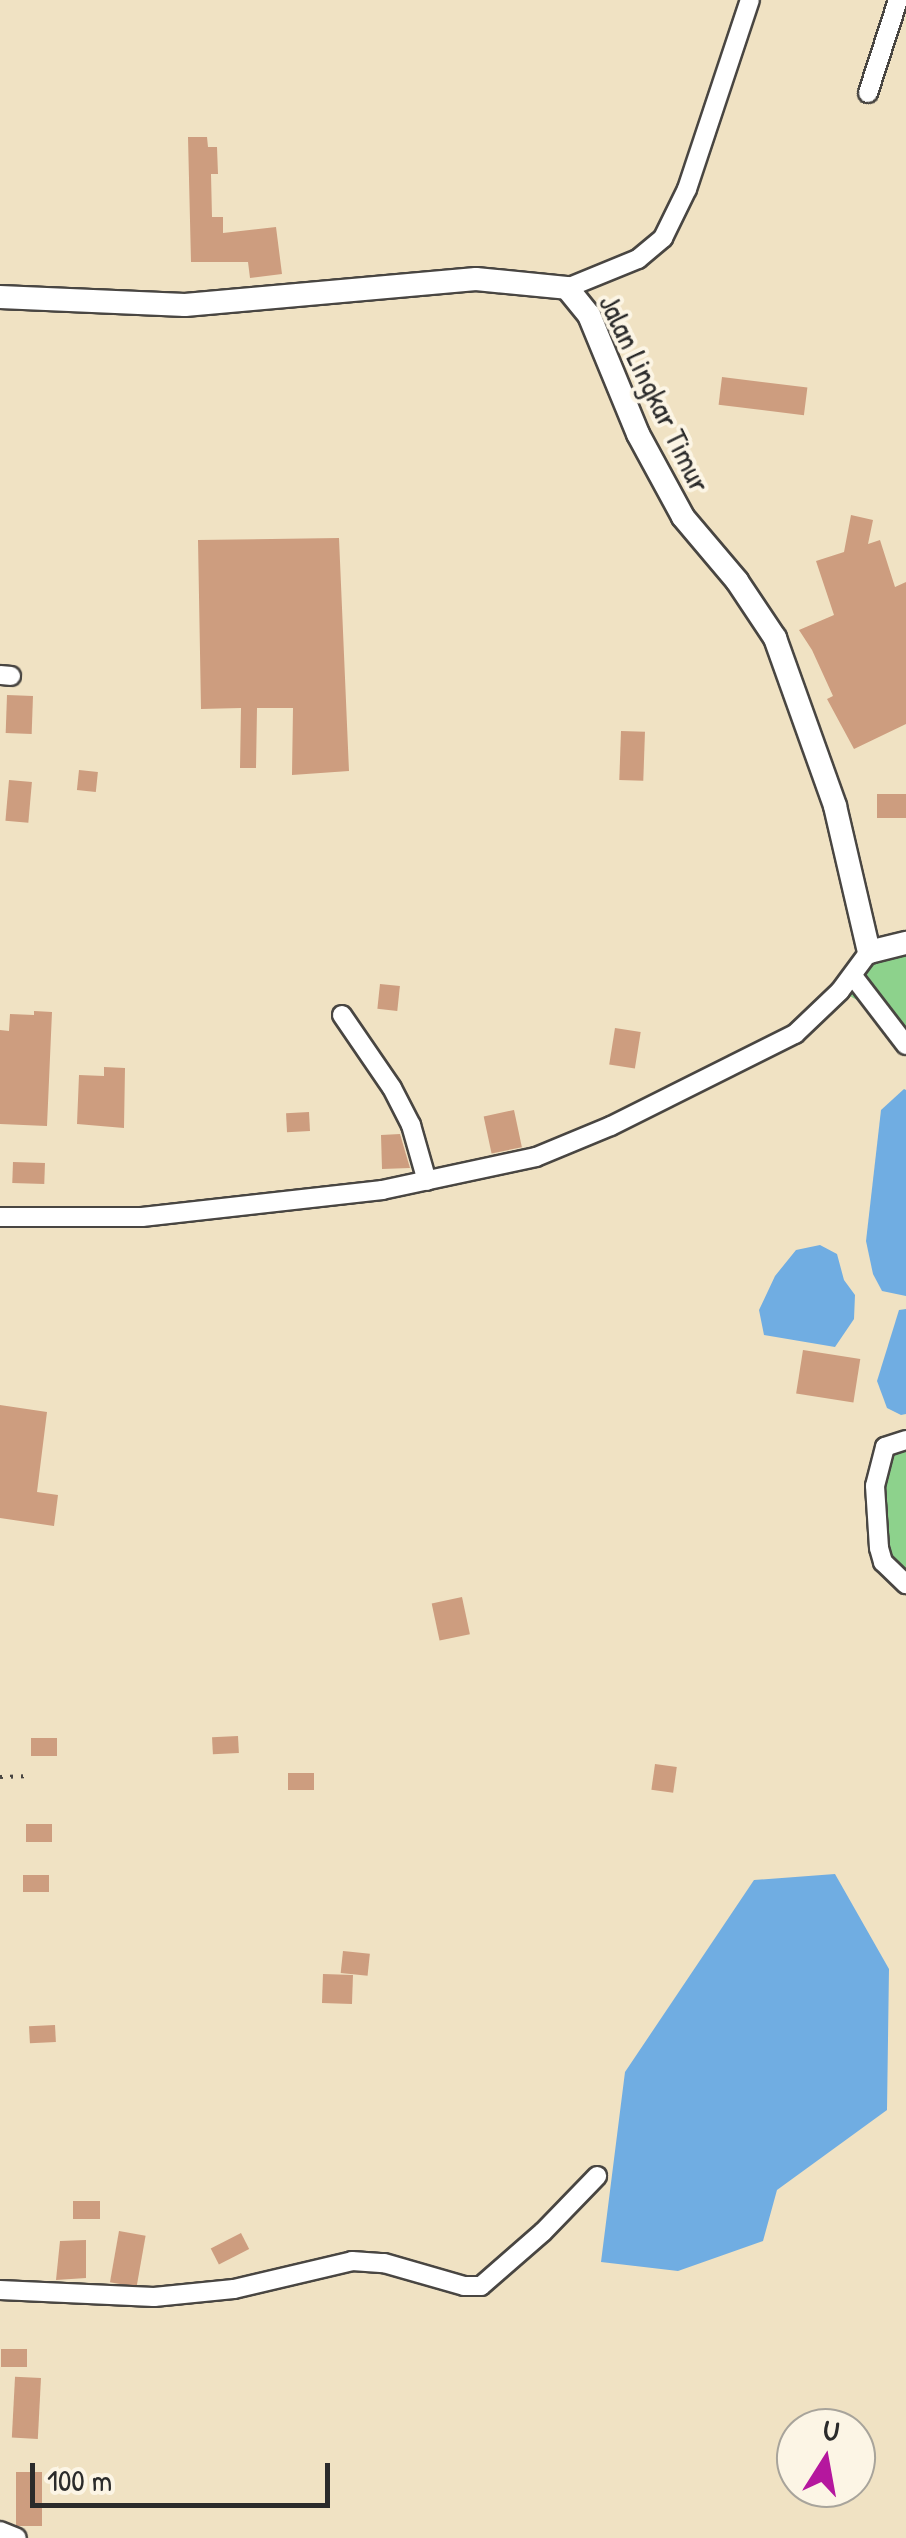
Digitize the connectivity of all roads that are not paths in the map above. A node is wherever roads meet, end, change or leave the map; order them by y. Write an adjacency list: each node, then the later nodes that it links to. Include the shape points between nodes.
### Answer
1 (750, 0): 4 (street, via 687,190 663,238 638,259)
2 (898, 0): 3 (street)
3 (868, 93)
4 (567, 288): 5 (main road, Jalan Lingkar Timur, via 476,279 185,305); 7 (main road, Jalan Lingkar Timur, via 589,315 638,434 683,517 775,638 835,806)
5 (0, 297)
6 (906, 943): 7 (main road)
7 (869, 952): 8 (street)
8 (853, 976): 10 (street); 11 (street, via 795,1034 611,1126 536,1157)
9 (342, 1015): 11 (street, via 392,1088)
10 (906, 1045)
11 (427, 1181): 12 (street, via 142,1217)
12 (0, 1217)
13 (906, 1440): 14 (street, via 885,1447 875,1486 879,1548)
14 (906, 1584)
15 (597, 2176): 16 (street, via 482,2286 352,2261 267,2283 154,2297)
16 (0, 2290)
17 (0, 2531): 18 (street)
18 (17, 2538)

